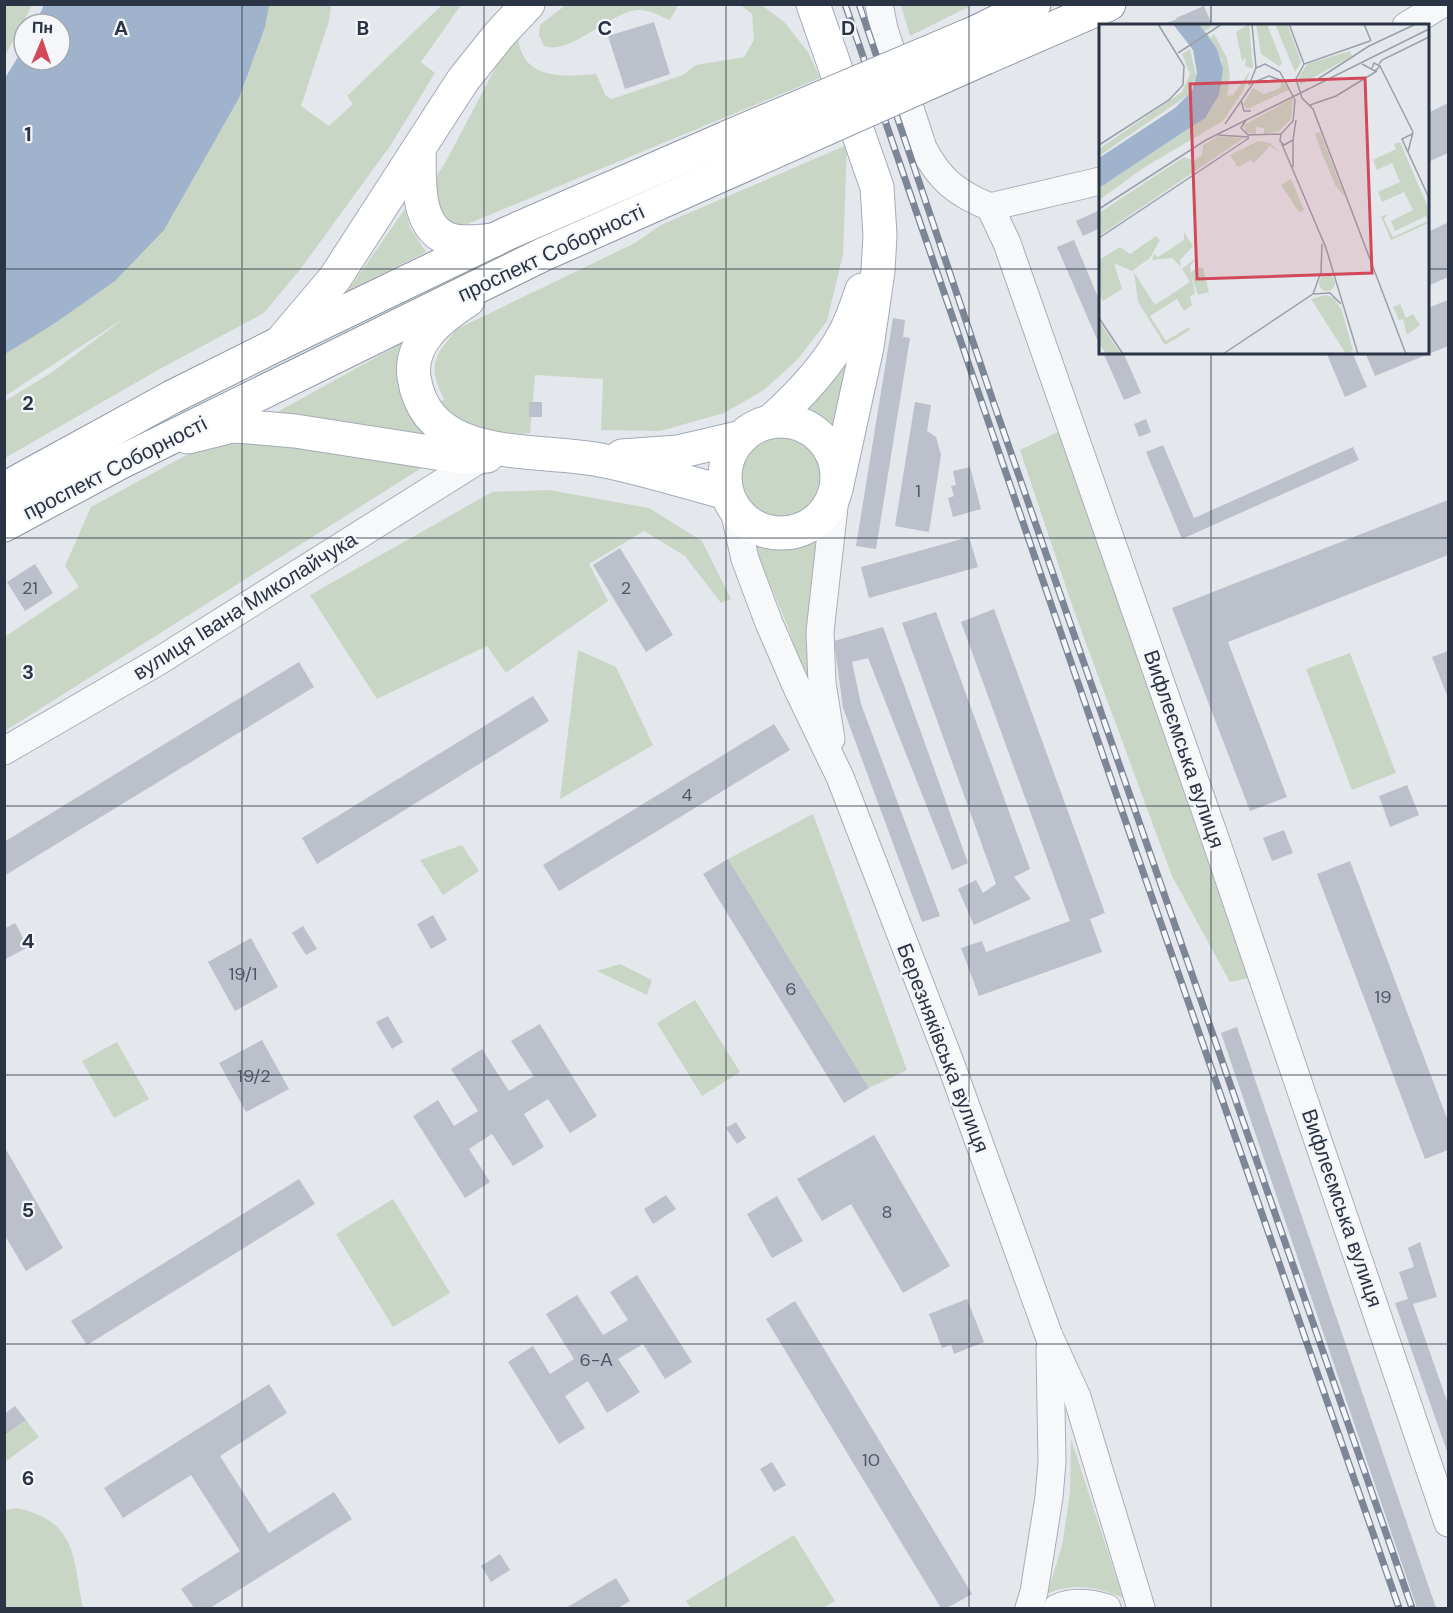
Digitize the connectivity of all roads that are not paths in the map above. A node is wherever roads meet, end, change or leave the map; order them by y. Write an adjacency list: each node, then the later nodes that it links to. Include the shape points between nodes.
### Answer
1 (497, 4): 12 (main road)
2 (528, 4): 12 (main road)
3 (788, 4): 11 (main road)
4 (813, 4): 11 (main road)
5 (879, 4): 16 (street, via 884,29 931,163 950,185)
6 (1034, 4): 10 (main road, проспект Соборності)
7 (1109, 4): 10 (main road, проспект Соборності)
8 (1442, 4): 9 (street)
9 (1409, 24)
10 (979, 45): 17 (main road, проспект Соборності, bridge, via 728,137); 18 (main road, проспект Соборності, bridge, via 742,166)
11 (828, 46): 14 (main road)
12 (463, 80): 13 (main road)
13 (419, 148): 17 (main road, via 420,191 426,218 438,235 468,242); 19 (main road, via 335,278)
14 (866, 160): 20 (main road, вулиця Івана Миколайчука, via 868,241 864,285 846,332 793,401); 26 (main road, via 877,187 878,271 867,347)
15 (1099, 181): 16 (street)
16 (990, 207): 32 (street, Вифлеємська вулиця, via 1007,243 1216,841)
17 (494, 240): 19 (main road, проспект Соборності)
18 (544, 254): 21 (main road, проспект Соборності); 22 (main road, вулиця Івана Миколайчука, via 444,315 423,338 413,373 417,395 428,415 444,431)
19 (280, 343): 25 (main road, проспект Соборності)
20 (756, 430): 24 (main road, вулиця Івана Миколайчука, via 678,452); 26 (main road, via 788,422 806,427 821,438 832,453); 27 (main road, via 732,449 725,478)
21 (152, 447): 23 (main road, вулиця Івана Миколайчука, via 231,426); 28 (main road, проспект Соборності)
22 (518, 453): 23 (main road, вулиця Івана Миколайчука); 24 (main road, вулиця Івана Миколайчука)
23 (483, 457): 29 (street, вулиця Івана Миколайчука, via 159,661)
24 (598, 459): 27 (main road, вулиця Івана Миколайчука)
25 (4, 489)
26 (836, 489): 27 (main road, via 817,520 800,530 782,533 762,530 746,520); 30 (street, Березняківська вулиця, via 820,633 822,683)
27 (730, 500): 30 (street, Березняківська вулиця, via 745,559 769,623)
28 (4, 525)
29 (4, 752)
30 (834, 761): 31 (street, Березняківська вулиця, via 950,1062)
31 (1049, 1336): 33 (street, Березняківська вулиця, via 1052,1462); 36 (street, Березняківська вулиця, via 1077,1397)
32 (1449, 1523)
33 (1029, 1608)
34 (1057, 1608): 35 (street, via 1092,1604)
35 (1107, 1608)
36 (1141, 1608)

